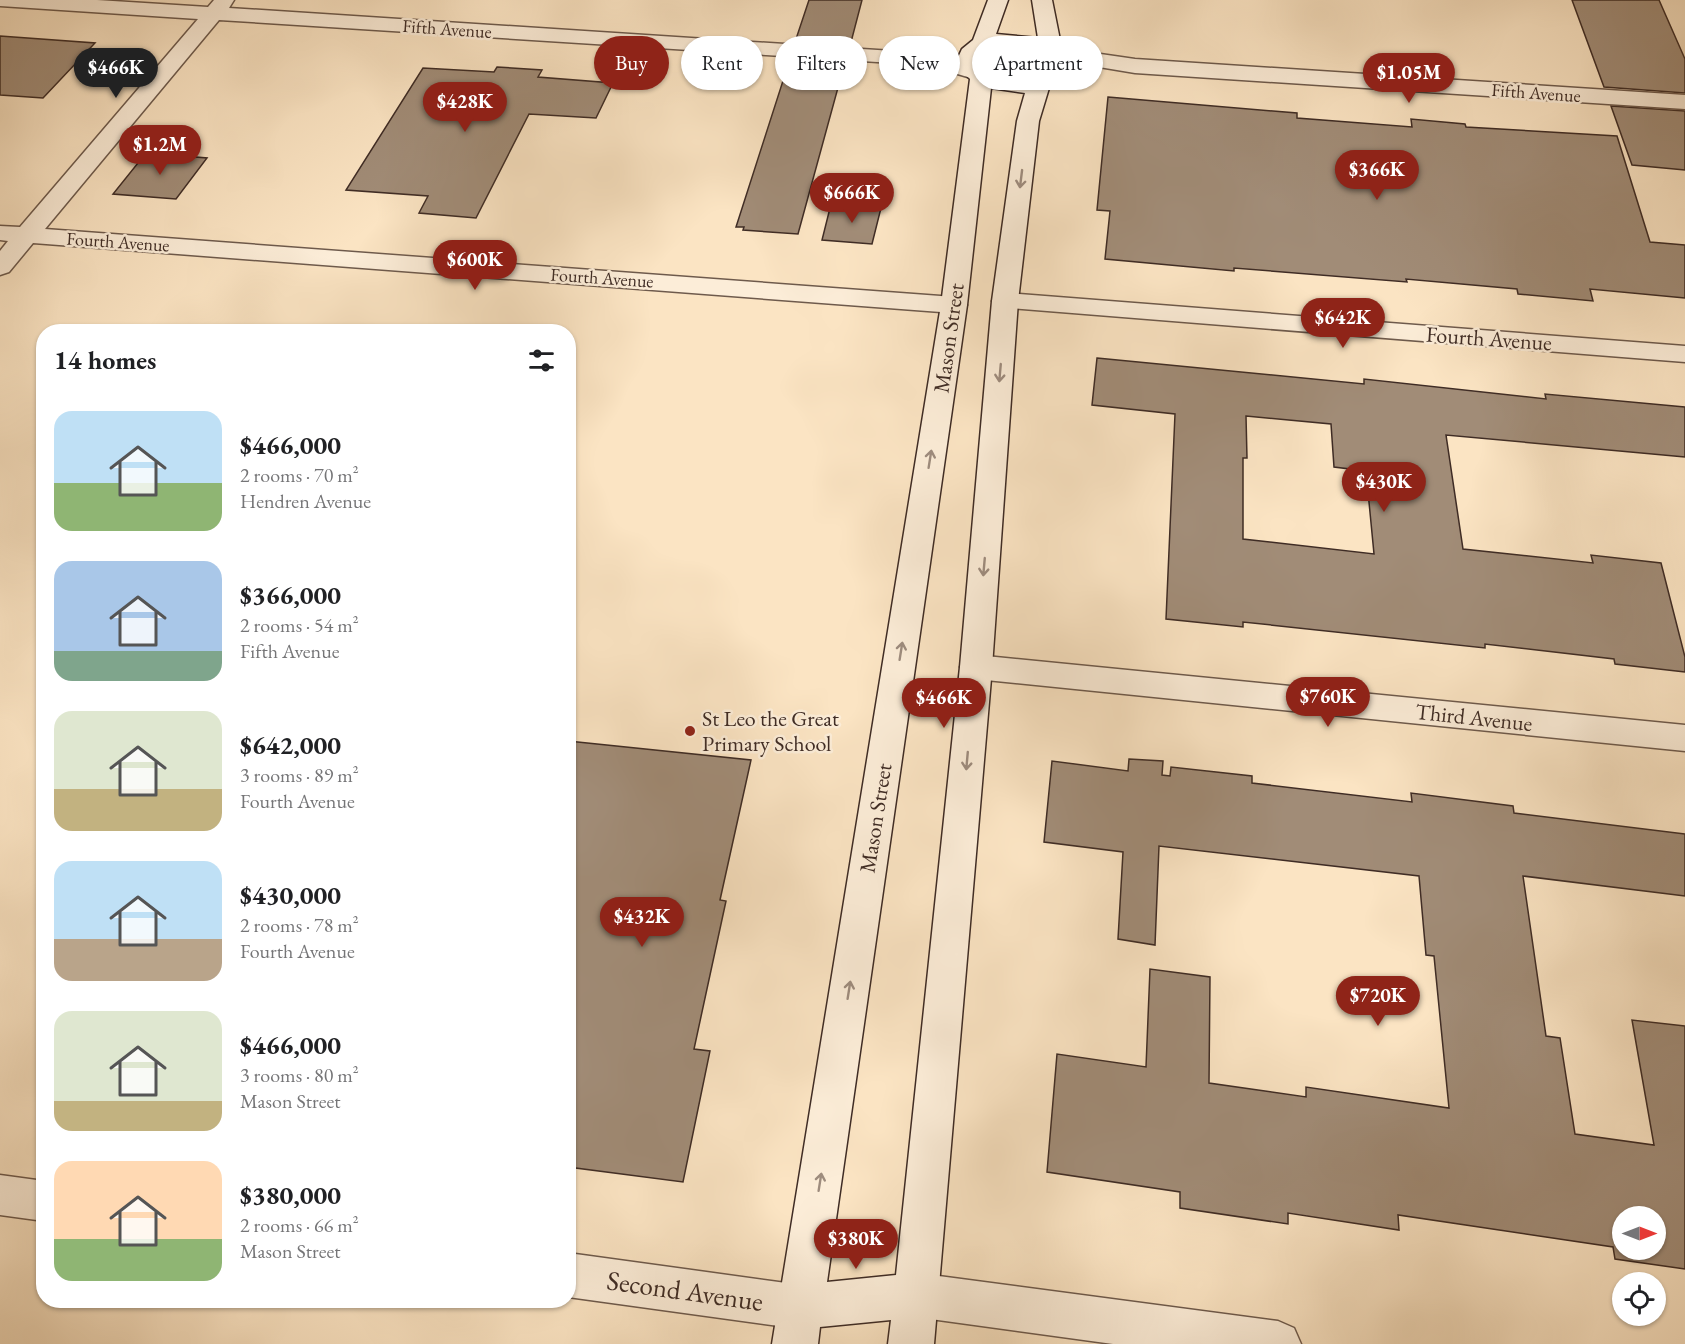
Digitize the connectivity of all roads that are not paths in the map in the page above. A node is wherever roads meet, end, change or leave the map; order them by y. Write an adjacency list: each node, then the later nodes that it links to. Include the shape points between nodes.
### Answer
1 (0, 0): 4 (street, Fifth Avenue)
2 (998, 0): 5 (street, Mason Street)
3 (1042, 0): 6 (street)
4 (220, 7): 7 (street, Fifth Avenue, via 946,64); 13 (street)
5 (985, 36)
6 (1048, 36)
7 (972, 61)
8 (1103, 67): 11 (street, Fifth Avenue)
9 (974, 90): 16 (street, Mason Street)
10 (1041, 90): 15 (street, one-way to 15, via 1028,121)
11 (1685, 102)
12 (0, 233): 13 (street, Fourth Avenue)
13 (27, 235): 14 (street); 16 (street, Fourth Avenue)
14 (0, 267)
15 (1005, 301): 17 (street, Fourth Avenue); 18 (street, one-way to 18)
16 (954, 305): 24 (street, Mason Street, one-way to 16)
17 (1685, 354)
18 (976, 667): 19 (street, Third Avenue); 23 (street, one-way to 23)
19 (1685, 738)
20 (0, 1195): 21 (street)
21 (36, 1200)
22 (576, 1277): 24 (street, Second Avenue)
23 (916, 1295): 24 (street, Second Avenue); 25 (street); 26 (street)
24 (798, 1325)
25 (911, 1344)
26 (1278, 1344)

